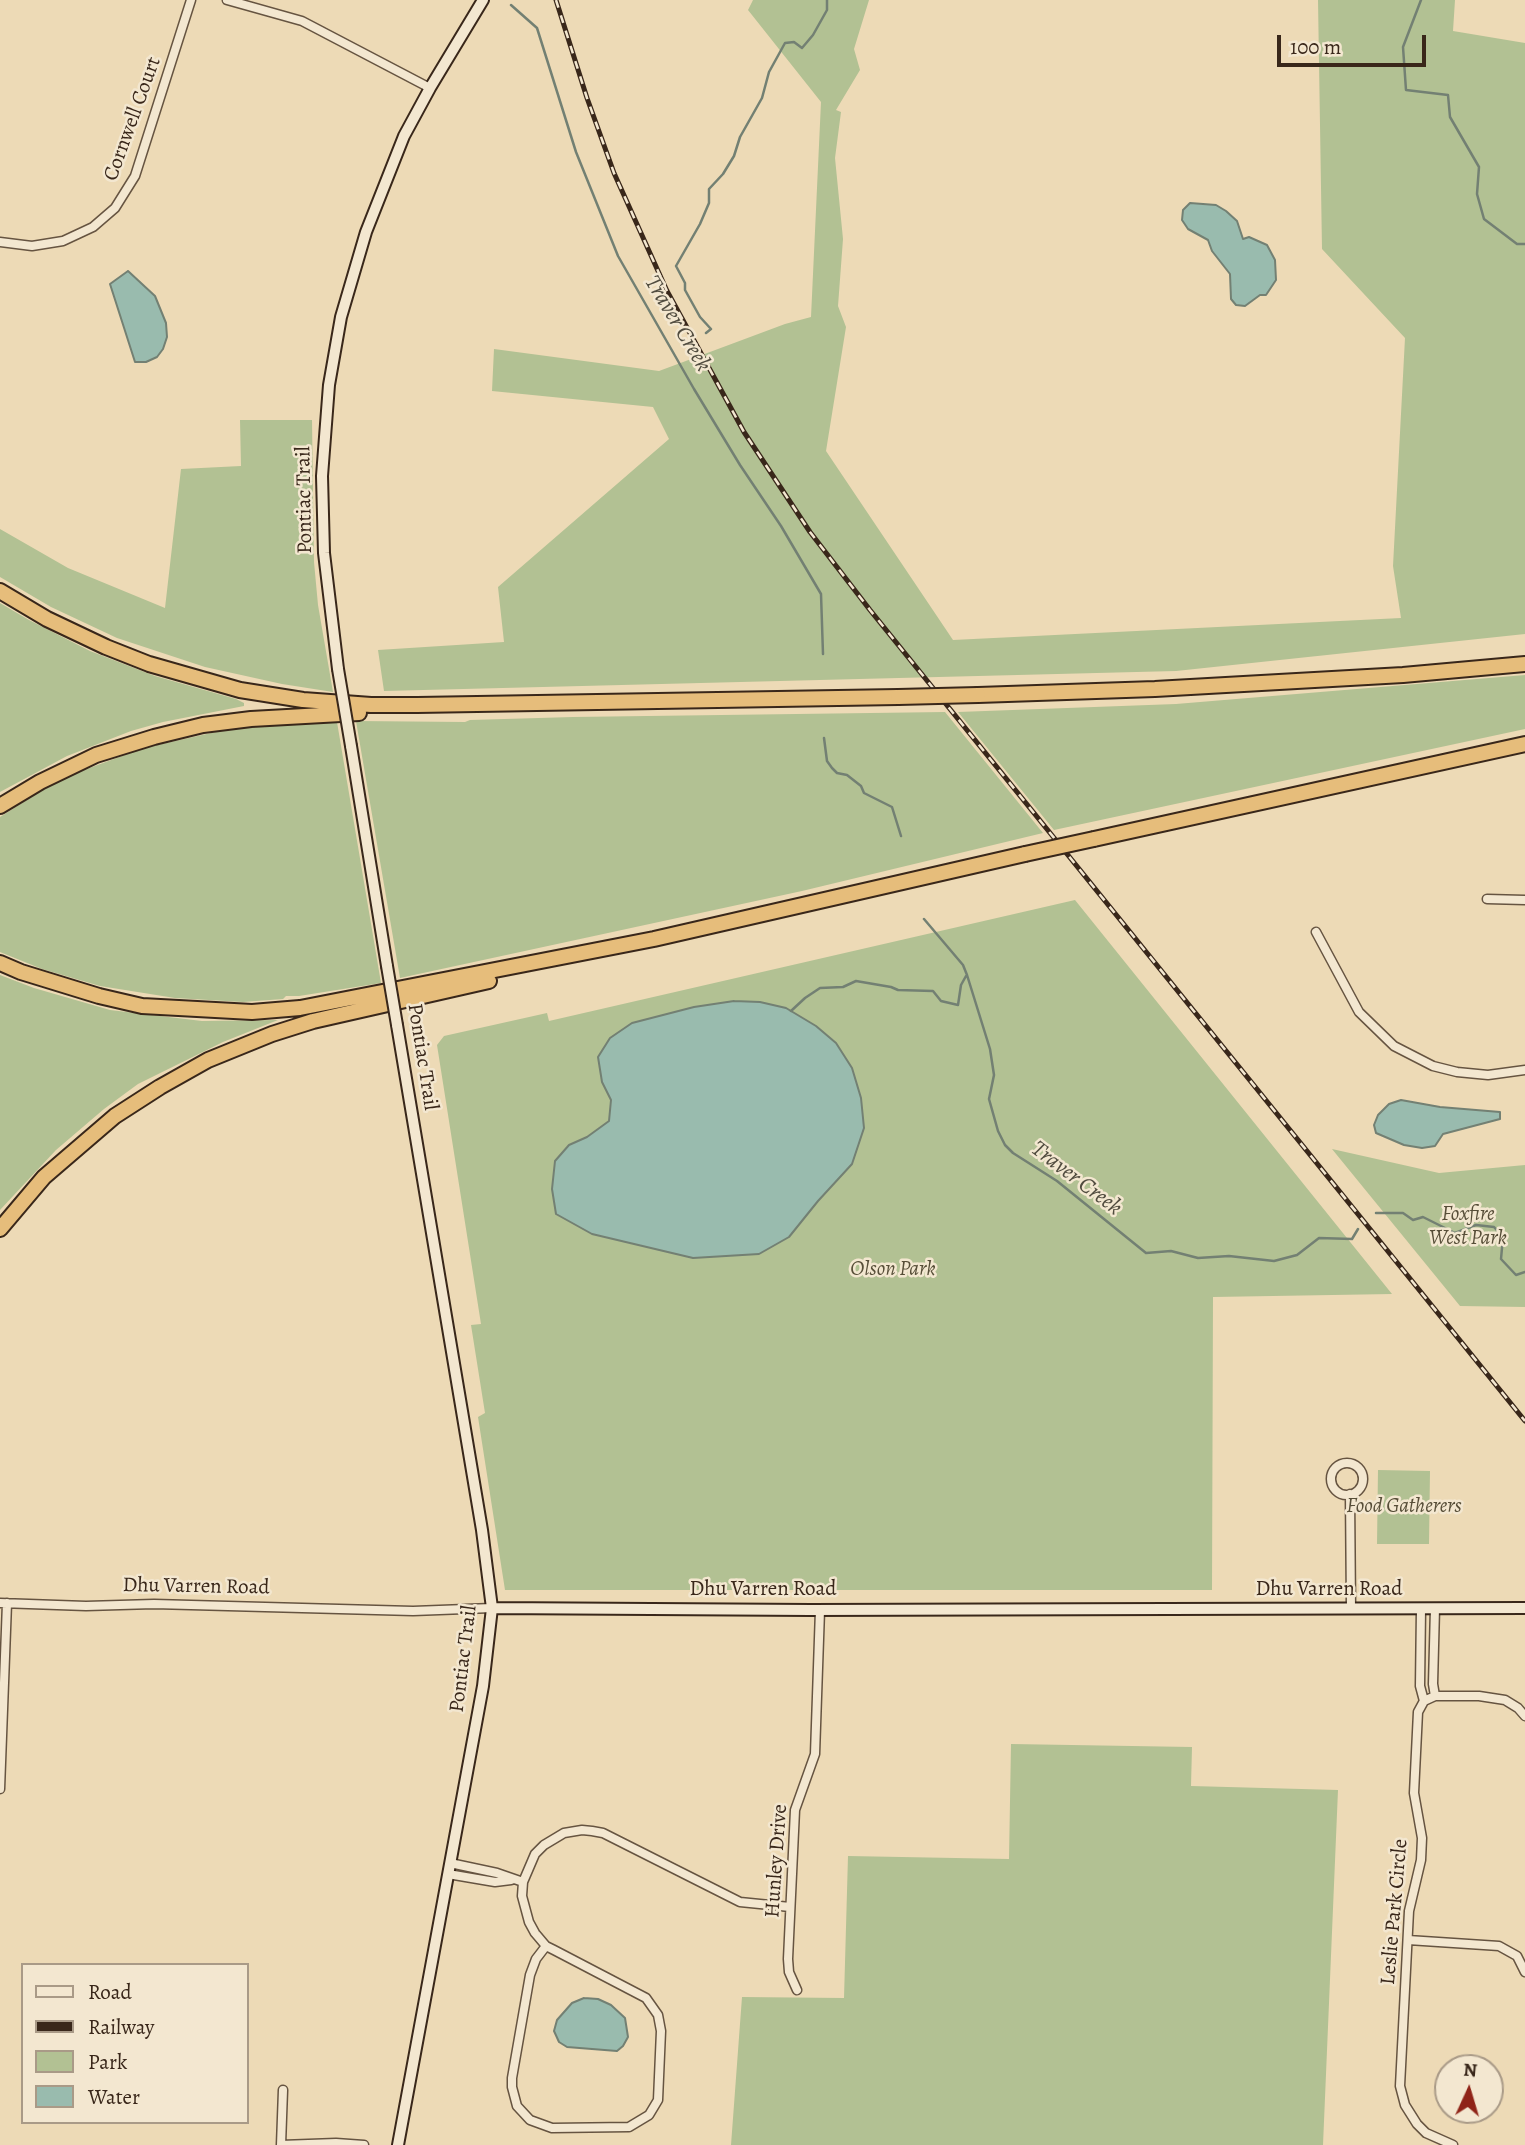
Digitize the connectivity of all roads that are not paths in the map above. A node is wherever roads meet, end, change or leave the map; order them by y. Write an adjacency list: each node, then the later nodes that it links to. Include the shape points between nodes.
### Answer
1 (191, 0): 5 (street, Cornwell Court, via 135,176 115,208 93,228 63,241 32,246)
2 (227, 0): 4 (street, via 313,26)
3 (483, 0): 4 (main road, Pontiac Trail)
4 (430, 88): 20 (main road, Pontiac Trail, bridge, via 374,209 355,263 331,367 322,494 325,569)
5 (0, 242)
6 (0, 591): 8 (highway, via 47,619 149,664 240,690 303,700 371,705)
7 (1525, 664): 8 (highway, bridge, via 1155,690)
8 (728, 701): 10 (highway, via 599,709 321,714 202,725 96,755)
9 (1525, 744): 14 (highway, bridge)
10 (0, 806)
11 (1487, 899): 12 (street)
12 (1525, 900)
13 (1316, 932): 16 (street, via 1359,1012 1394,1046 1433,1066 1457,1072 1488,1075)
14 (654, 939): 15 (highway, via 340,1002 252,1012 142,1006); 17 (highway, via 313,1021 208,1060 115,1115 44,1177)
15 (0, 962)
16 (1525, 1070)
17 (0, 1229)
18 (1350, 1494): 18 (street, via 1359,1490 1363,1476 1353,1464 1343,1462 1334,1468 1331,1483 1340,1493); 23 (street)
19 (4, 1604): 20 (street, Dhu Varren Road, via 413,1611); 31 (street)
20 (492, 1608): 25 (main road, Dhu Varren Road); 32 (main road, Pontiac Trail, via 485,1674)
21 (1435, 1608): 22 (main road, Dhu Varren Road); 24 (main road, Dhu Varren Road); 27 (street)
22 (1525, 1608)
23 (1351, 1609): 24 (main road, Dhu Varren Road); 25 (main road, Dhu Varren Road)
24 (1421, 1609): 26 (street, Leslie Park Circle)
25 (820, 1610): 34 (street, Hunley Drive, via 814,1754 795,1810)
26 (1420, 1662): 27 (street); 29 (street, Leslie Park Circle)
27 (1433, 1663): 28 (street)
28 (1435, 1696): 29 (street); 30 (street, via 1499,1698)
29 (1424, 1701): 35 (street, Leslie Park Circle, via 1419,1712 1414,1793 1421,1860 1409,1911)
30 (1525, 1716)
31 (0, 1788)
32 (449, 1869): 33 (street, via 497,1873); 42 (main road, Pontiac Trail)
33 (518, 1881): 34 (street, via 544,1845 564,1833 582,1830 603,1833 740,1902); 36 (street, via 529,1922)
34 (790, 1907): 38 (street, Hunley Drive, via 788,1959)
35 (1408, 1940): 37 (street, via 1499,1946 1517,1956); 43 (street, Leslie Park Circle, via 1401,2094 1426,2133)
36 (546, 1946): 36 (street, via 638,1992 653,2006 661,2031 658,2100 638,2123 620,2128 552,2128 530,2120 517,2106 512,2078 530,1975)
37 (1525, 1972)
38 (797, 1990)
39 (283, 2090): 40 (street)
40 (281, 2145): 41 (street)
41 (364, 2145)
42 (398, 2145)
43 (1453, 2145)

